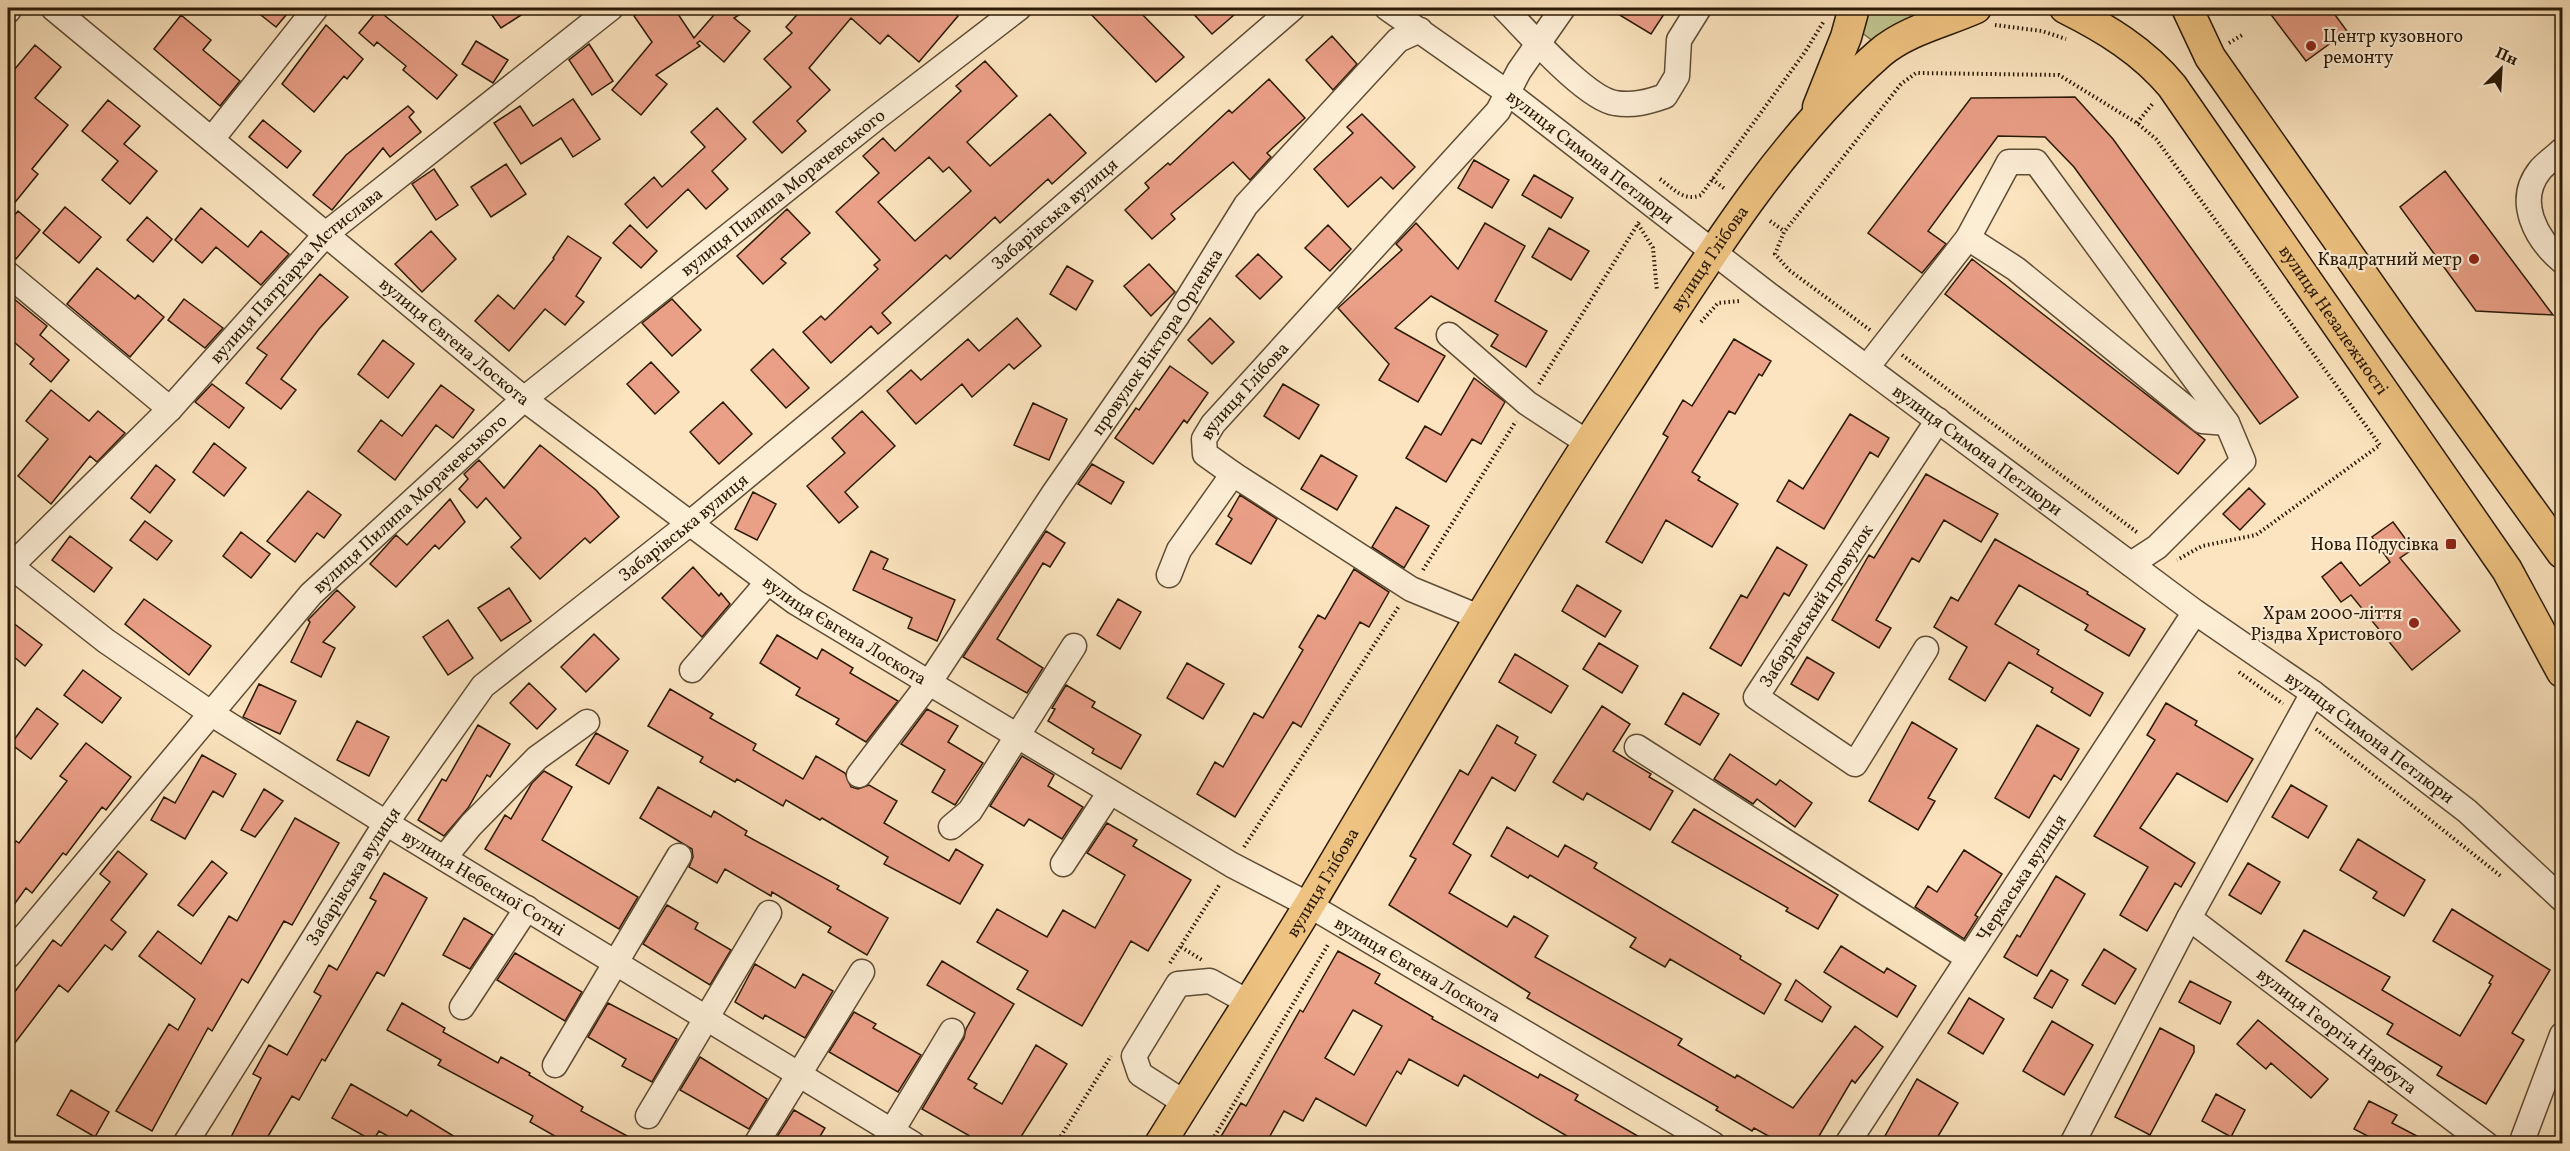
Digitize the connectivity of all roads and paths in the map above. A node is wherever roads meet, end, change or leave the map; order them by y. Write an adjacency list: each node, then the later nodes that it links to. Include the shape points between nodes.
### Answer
1 (53, 8): 22 (street, вулиця Євгена Лоскота)
2 (316, 8): 22 (street)
3 (611, 8): 31 (street, вулиця Патріарха Мстислава)
4 (1019, 8): 39 (street, вулиця Пилипа Морачевського)
5 (1293, 8): 47 (street, Забарівська вулиця, via 1022,244)
6 (1387, 8): 15 (street, вулиця Симона Петлюри)
7 (1504, 8): 17 (street)
8 (1563, 8): 17 (street)
9 (1699, 8): 17 (street, via 1679,40 1677,76 1665,96 1638,104 1612,103 1574,79)
10 (1854, 8): 20 (main road, вулиця Глібова)
11 (2065, 8): 60 (main road, вулиця Незалежності, via 2120,39 2155,65 2172,86 2507,570)
12 (2187, 8): 48 (main road, via 2210,57)
13 (1982, 17): 16 (path); 20 (main road, вулиця Глібова, via 1906,37 1883,51)
14 (1823, 20): 24 (path, via 1805,52)
15 (1420, 30): 18 (street, вулиця Симона Петлюри); 61 (street, провулок Віктора Орленка, via 1398,40 1246,205 1177,316)
16 (2072, 41)
17 (1540, 44): 18 (street)
18 (1508, 93): 33 (street, вулиця Симона Петлюри); 46 (street, вулиця Глібова, via 1498,111 1214,424 1204,439 1205,454)
19 (2150, 94): 21 (path, via 2155,101)
20 (1813, 118): 33 (main road, вулиця Глібова)
21 (2137, 123)
22 (212, 139): 31 (street, вулиця Євгена Лоскота)
23 (2561, 151): 34 (street, via 2534,180 2530,215 2544,244)
24 (1712, 179): 25 (path, via 1701,195 1692,198 1683,197); 26 (path)
25 (1667, 185)
26 (1725, 189)
27 (1641, 219): 29 (path)
28 (1770, 221): 30 (path)
29 (1638, 224): 36 (path, via 1653,248); 40 (path)
30 (1784, 232)
31 (327, 234): 39 (street, вулиця Євгена Лоскота); 41 (street, вулиця Патріарха Мстислава)
32 (1968, 238): 38 (street); 43 (street, via 2016,269 2202,421); 43 (street, via 2008,162 2036,162)
33 (1713, 252): 38 (street, вулиця Симона Петлюри); 44 (main road, вулиця Глібова)
34 (2562, 261)
35 (8, 274): 41 (street)
36 (1657, 292)
37 (1449, 335): 40 (street)
38 (1868, 366): 42 (street, вулиця Симона Петлюри)
39 (524, 399): 47 (street, вулиця Євгена Лоскота); 63 (street, вулиця Пилипа Морачевського, via 311,594)
40 (1527, 403): 44 (street); 54 (path)
41 (170, 409): 51 (street, вулиця Патріарха Мстислава)
42 (1938, 420): 50 (street, вулиця Симона Петлюри); 58 (street, Забарівський провулок, via 1756,697 1855,764)
43 (2227, 423): 50 (street, via 2243,461 2157,547)
44 (1588, 443): 56 (main road, вулиця Глібова)
45 (2379, 445): 49 (path, via 2256,535 2202,546)
46 (1233, 474): 52 (street, via 1179,550); 54 (street, вулиця Глібова)
47 (688, 524): 53 (street, вулиця Євгена Лоскота); 69 (street, Забарівська вулиця, via 483,686)
48 (2562, 553)
49 (2174, 561)
50 (2131, 564): 55 (street, вулиця Симона Петлюри)
51 (8, 566): 63 (street, вулиця Небесної Сотні, via 106,641)
52 (1169, 575)
53 (767, 583): 59 (street); 61 (street, вулиця Євгена Лоскота)
54 (1411, 589): 56 (street, вулиця Глібова); 74 (path)
55 (2195, 612): 62 (street, вулиця Симона Петлюри); 84 (street, Черкаська вулиця)
56 (1479, 617): 76 (main road, вулиця Глібова)
57 (1074, 646): 65 (street)
58 (1926, 649)
59 (692, 670)
60 (2562, 672)
61 (929, 683): 65 (street, вулиця Євгена Лоскота); 67 (street, провулок Віктора Орленка)
62 (2313, 693): 75 (street, вулиця Симона Петлюри, via 2466,811); 79 (street)
63 (212, 714): 69 (street, вулиця Небесної Сотні); 82 (street, вулиця Пилипа Морачевського)
64 (587, 723): 72 (street, via 537,758)
65 (1017, 736): 68 (street, вулиця Євгена Лоскота); 70 (street, via 970,811)
66 (1636, 747): 84 (street)
67 (859, 776)
68 (1110, 792): 73 (street); 74 (street, вулиця Євгена Лоскота)
69 (386, 823): 72 (street, вулиця Небесної Сотні); 101 (street, Забарівська вулиця)
70 (951, 827)
71 (679, 856): 86 (street)
72 (444, 858): 77 (street, вулиця Небесної Сотні)
73 (1063, 864)
74 (1232, 865): 76 (street, вулиця Євгена Лоскота); 81 (path)
75 (2562, 899)
76 (1309, 905): 80 (street, вулиця Євгена Лоскота); 90 (main road, вулиця Глібова)
77 (527, 908): 86 (street, вулиця Небесної Сотні); 91 (street)
78 (769, 913): 92 (street)
79 (2189, 918): 109 (street); 110 (street, вулиця Георгія Нарбута)
80 (1340, 924): 85 (path); 107 (street, вулиця Євгена Лоскота)
81 (1180, 946): 87 (path); 88 (path)
82 (8, 956)
83 (1311, 957): 85 (path)
84 (1968, 958): 108 (street, Черкаська вулиця)
85 (1318, 961): 106 (path)
86 (616, 962): 92 (street, вулиця Небесної Сотні); 96 (street)
87 (1206, 962)
88 (1168, 966)
89 (862, 972): 97 (street)
90 (1248, 1002): 98 (main road, вулиця Глібова); 98 (street, via 1210,981 1178,984 1134,1056 1140,1074)
91 (462, 1007)
92 (708, 1018): 97 (street, вулиця Небесної Сотні); 99 (street)
93 (952, 1031): 100 (street)
94 (2562, 1035): 111 (street)
95 (1112, 1055): 104 (path)
96 (555, 1065)
97 (799, 1073): 100 (street, вулиця Небесної Сотні); 102 (street)
98 (1185, 1103): 105 (main road, вулиця Глібова)
99 (648, 1116)
100 (888, 1137): 103 (street, вулиця Небесної Сотні)
101 (185, 1143)
102 (756, 1143)
103 (913, 1143)
104 (1056, 1143)
105 (1160, 1143)
106 (1210, 1143)
107 (1713, 1143)
108 (1847, 1143)
109 (2072, 1143)
110 (2486, 1143)
111 (2521, 1143)

